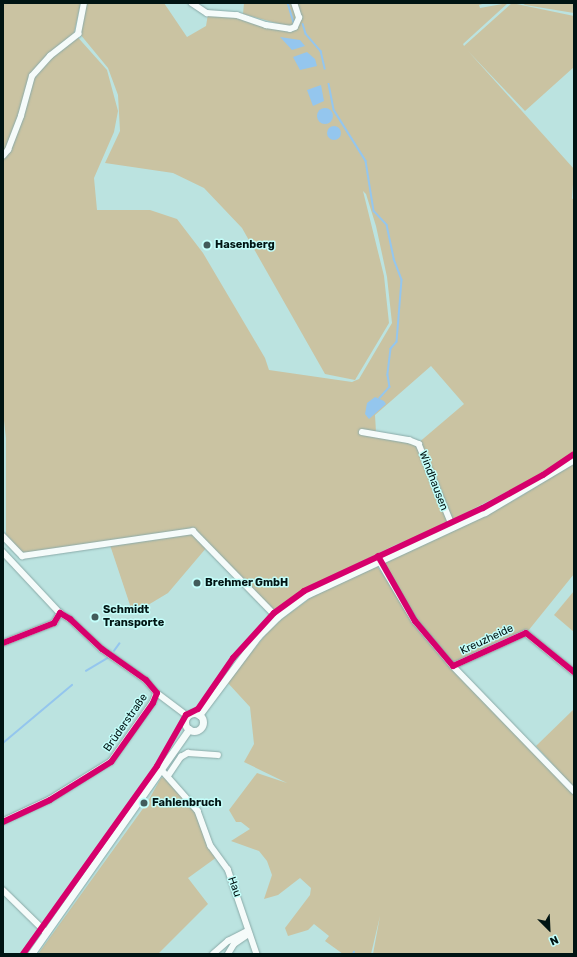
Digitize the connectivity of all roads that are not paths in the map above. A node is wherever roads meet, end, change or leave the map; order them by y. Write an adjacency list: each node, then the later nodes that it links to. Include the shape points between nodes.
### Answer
1 (84, 3): 4 (street, via 78,34 50,56 32,76 8,150)
2 (192, 3): 3 (street, via 207,13 237,15 266,25 290,29 295,28 298,18)
3 (294, 3)
4 (3, 156)
5 (362, 432): 7 (street, Windhausen, via 419,444)
6 (574, 459): 7 (main road, via 515,496)
7 (453, 528): 10 (main road)
8 (3, 536): 12 (street, via 22,556 193,531)
9 (3, 552): 11 (street, Brüderstraße)
10 (379, 560): 12 (main road, via 308,594); 14 (street, Kreuzheide, via 418,626)
11 (60, 613): 13 (street, via 54,623); 16 (street, Brüderstraße, via 102,649 146,680)
12 (277, 617): 17 (main road, via 242,656)
13 (3, 643)
14 (453, 666): 15 (street, Kreuzheide, via 526,633); 23 (street)
15 (574, 672)
16 (157, 693): 18 (street); 24 (street, Brüderstraße, via 153,703 111,762 44,804)
17 (199, 715): 18 (main road, via 192,713); 19 (main road, via 203,721 202,727 197,730)
18 (188, 716): 19 (main road, via 186,724)
19 (189, 729): 21 (main road)
20 (218, 755): 22 (street, via 188,753 181,757)
21 (161, 769): 22 (street); 26 (main road)
22 (168, 776): 27 (street, Hau, via 198,811 211,846 228,869)
23 (574, 792)
24 (3, 822)
25 (3, 890): 26 (street)
26 (45, 931): 28 (main road)
27 (249, 933): 29 (street, via 228,941); 30 (street, via 234,944); 31 (street, Hau)
28 (31, 954)
29 (213, 954)
30 (228, 954)
31 (257, 954)

